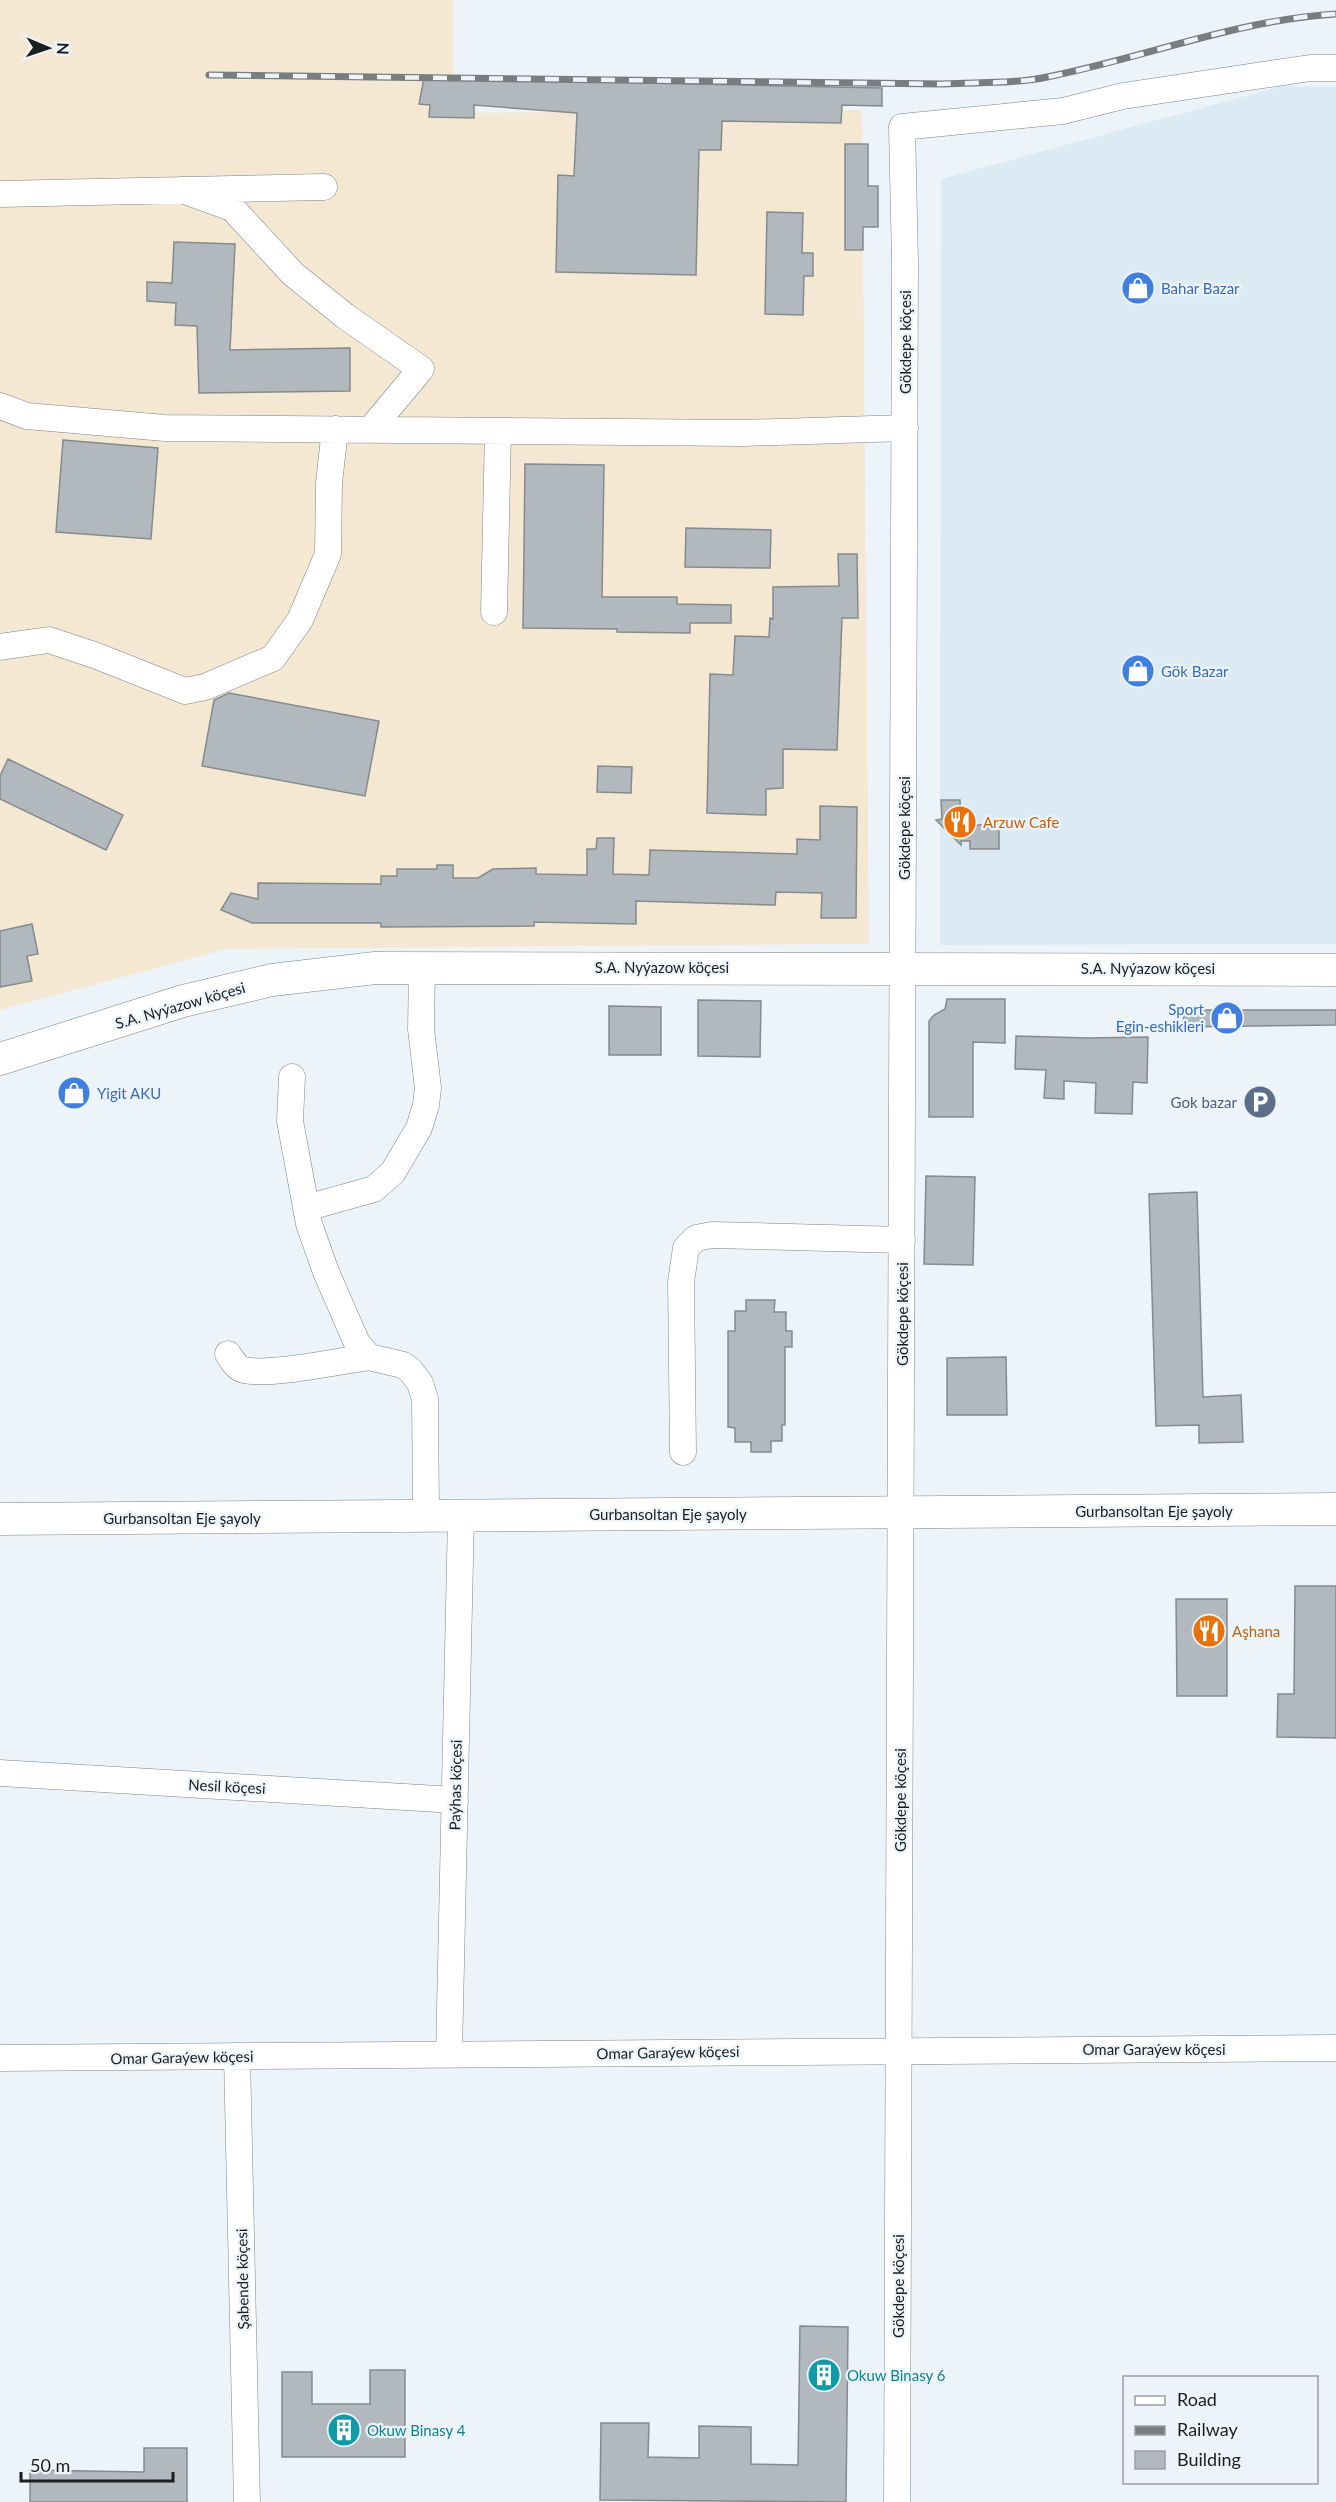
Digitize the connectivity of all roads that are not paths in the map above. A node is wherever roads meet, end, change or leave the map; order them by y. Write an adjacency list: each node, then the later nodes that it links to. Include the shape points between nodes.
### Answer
1 (1336, 68): 6 (street, Gökdepe köçesi, via 1310,68 1123,96 1063,111 902,127)
2 (324, 187): 3 (street)
3 (182, 190): 4 (street); 8 (street, via 232,208 293,274 421,369)
4 (0, 194)
5 (0, 406): 7 (street, via 27,416 165,428)
6 (905, 428): 9 (street, via 743,433); 12 (street, Gökdepe köçesi)
7 (335, 429): 8 (street); 11 (street, via 328,554 300,620 273,658 186,691 49,640)
8 (370, 430): 9 (street)
9 (498, 431): 10 (street)
10 (494, 612)
11 (0, 647)
12 (903, 967): 13 (main road, S.A. Nyýazow köçesi); 14 (main road, S.A. Nyýazow köçesi); 18 (street, Gökdepe köçesi)
13 (422, 968): 15 (main road, S.A. Nyýazow köçesi, via 375,968 272,980 183,1001); 17 (street, via 421,1029 428,1088 419,1128 393,1172 374,1189)
14 (1336, 970)
15 (0, 1059)
16 (292, 1077): 17 (street, via 291,1121)
17 (306, 1208): 20 (street, via 357,1343)
18 (902, 1240): 21 (street, via 712,1235 696,1238 686,1248 681,1282); 23 (street, Gökdepe köçesi)
19 (228, 1354): 20 (street, via 243,1370 266,1371)
20 (369, 1357): 24 (street, via 403,1365 420,1383 425,1399)
21 (683, 1452)
22 (1336, 1509): 23 (main road, Gurbansoltan Eje şayoly)
23 (901, 1513): 25 (main road, Gurbansoltan Eje şayoly); 30 (street, Gökdepe köçesi)
24 (426, 1516): 25 (main road, Gurbansoltan Eje şayoly); 26 (main road, Gurbansoltan Eje şayoly)
25 (461, 1516): 28 (street, Paýhas köçesi)
26 (0, 1519)
27 (0, 1773): 28 (street, Nesil köçesi)
28 (455, 1800): 31 (street, Paýhas köçesi)
29 (1336, 2048): 30 (street, Omar Garaýew köçesi)
30 (899, 2050): 31 (street, Omar Garaýew köçesi); 35 (street, Gökdepe köçesi)
31 (449, 2054): 32 (street, Omar Garaýew köçesi)
32 (237, 2056): 33 (street, Omar Garaýew köçesi); 34 (street, Şabende köçesi)
33 (0, 2058)
34 (247, 2502)
35 (897, 2502)

